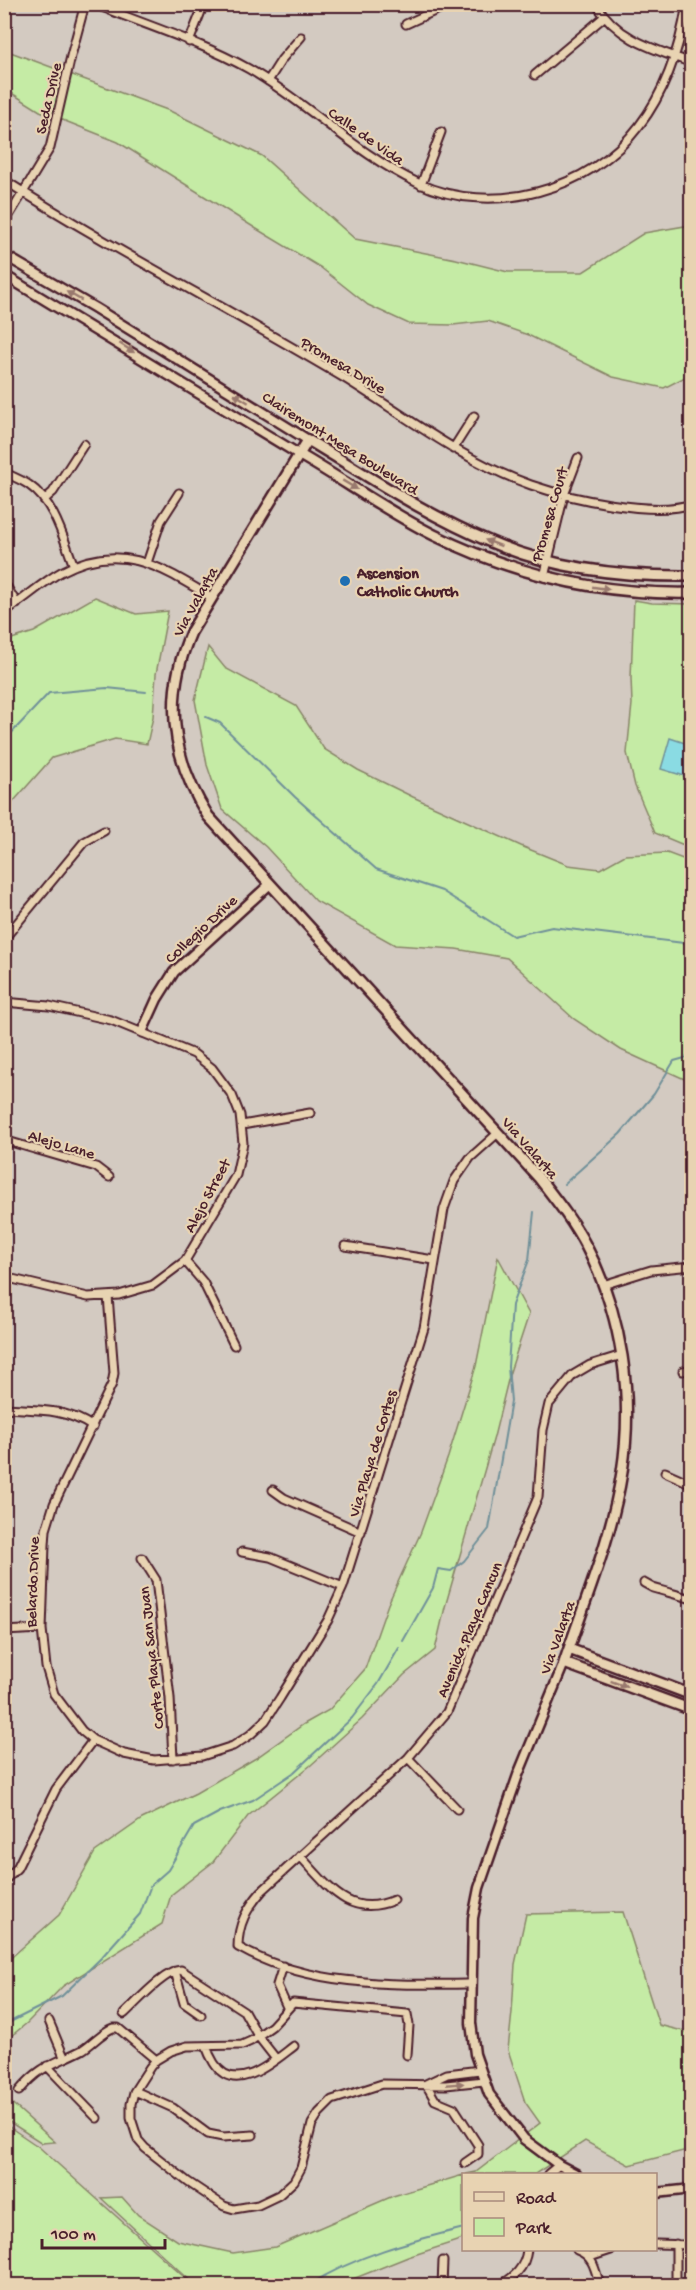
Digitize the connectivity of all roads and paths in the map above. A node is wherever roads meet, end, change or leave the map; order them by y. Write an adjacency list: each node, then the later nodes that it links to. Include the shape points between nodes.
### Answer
1 (85, 4): 18 (street, Seda Drive, via 50,148)
2 (94, 4): 10 (street, Calle de Vida)
3 (204, 4): 10 (street)
4 (450, 4): 8 (street)
5 (596, 4): 7 (street)
6 (687, 4): 11 (street, Calle de Vida)
7 (604, 17): 11 (street, via 630,39); 13 (street)
8 (406, 24)
9 (301, 37): 14 (street)
10 (189, 42): 14 (street, Calle de Vida)
11 (675, 56): 12 (street); 17 (street, Calle de Vida, via 658,98 639,126 607,158 574,179 521,196 501,198 462,196)
12 (692, 63)
13 (535, 75)
14 (268, 81): 17 (street, Calle de Vida, via 389,169)
15 (441, 132): 17 (street)
16 (4, 180): 18 (street, Promesa Drive)
17 (421, 185)
18 (24, 192): 19 (street, Seda Drive); 25 (street, Promesa Drive, via 346,380)
19 (4, 224)
20 (4, 255): 23 (street, Clairemont Mesa Boulevard, one-way to 20)
21 (4, 275): 26 (street, Clairemont Mesa Boulevard, one-way to 26)
22 (474, 416): 25 (street)
23 (308, 440): 26 (main road, Via Valarta); 33 (main road, Clairemont Mesa Boulevard, one-way to 23, via 493,543 435,516)
24 (84, 444): 31 (street)
25 (453, 449): 30 (street, Promesa Drive)
26 (300, 455): 37 (main road, Clairemont Mesa Boulevard, one-way to 37, via 435,535); 40 (main road, Via Valarta)
27 (578, 458): 30 (street, Promesa Court)
28 (4, 472): 31 (street, via 29,485)
29 (179, 493): 34 (street, via 161,521)
30 (564, 495): 32 (street, Promesa Drive, via 634,507 680,508); 33 (street, Promesa Court)
31 (44, 500): 35 (street)
32 (692, 504)
33 (549, 561): 36 (main road, Clairemont Mesa Boulevard, via 623,574); 37 (street, Promesa Court)
34 (147, 563): 35 (street, via 110,558); 40 (street, via 163,568)
35 (74, 566): 41 (street)
36 (692, 576)
37 (544, 577): 39 (main road, Clairemont Mesa Boulevard, one-way to 39, via 621,591)
38 (4, 582): 41 (street)
39 (692, 593)
40 (211, 597): 44 (main road, Via Valarta, via 183,652 175,690 177,742 185,773 208,816)
41 (17, 604): 42 (street)
42 (4, 612)
43 (104, 831): 45 (street, via 84,842)
44 (270, 884): 47 (street, Collegio Drive, via 174,972); 50 (main road, Via Valarta)
45 (4, 939)
46 (4, 1002): 47 (street, Alejo Street, via 49,1006 111,1020)
47 (142, 1032): 49 (street, Alejo Street, via 194,1054 212,1068 232,1095)
48 (310, 1113): 49 (street)
49 (242, 1125): 55 (street, Alejo Street, via 242,1153 236,1175)
50 (498, 1133): 54 (street, Via Playa de Cortes, via 470,1158 454,1181); 58 (main road, Via Valarta, via 562,1208 586,1246)
51 (4, 1140): 52 (street, Alejo Lane, via 96,1167)
52 (109, 1178)
53 (345, 1246): 54 (street)
54 (434, 1260): 69 (street, Via Playa de Cortes, via 424,1328)
55 (185, 1261): 59 (street, Alejo Street, via 153,1285); 60 (street, via 203,1282)
56 (692, 1266): 58 (street, via 651,1270)
57 (4, 1277): 59 (street, Alejo Street, via 88,1297)
58 (603, 1285): 61 (main road, Via Valarta)
59 (108, 1296): 65 (street, Belardo Drive, via 114,1373)
60 (234, 1345)
61 (622, 1356): 77 (main road, Via Valarta, via 628,1420 622,1472 614,1512); 83 (street, Avenida Playa Cancun, via 590,1365 573,1375 549,1404 537,1497 447,1712)
62 (692, 1369): 63 (street)
63 (683, 1371)
64 (4, 1408): 65 (street, via 56,1410)
65 (93, 1427): 75 (street, Belardo Drive, via 54,1504 46,1530)
66 (665, 1472): 67 (street)
67 (692, 1484)
68 (273, 1490): 69 (street)
69 (361, 1532): 73 (street, Via Playa de Cortes)
70 (242, 1552): 73 (street, via 270,1557)
71 (142, 1558): 84 (street, Corte Playa San Juan, via 156,1580)
72 (644, 1583): 74 (street)
73 (343, 1587): 82 (street, Via Playa de Cortes, via 328,1620 265,1721 250,1735)
74 (692, 1599)
75 (42, 1629): 76 (street); 81 (street, Belardo Drive, via 45,1667 54,1694)
76 (4, 1631)
77 (569, 1649): 78 (main road, Via Valarta); 79 (main road)
78 (564, 1664): 80 (main road, one-way to 80); 91 (street, Via Valarta, via 518,1775 479,1888 473,1918)
79 (692, 1695)
80 (692, 1710)
81 (93, 1740): 84 (street, Belardo Drive, via 124,1754); 87 (street, via 56,1789 17,1868)
82 (216, 1753): 84 (street, Belardo Drive)
83 (408, 1758): 85 (street); 86 (street, Avenida Playa Cancun)
84 (173, 1760)
85 (457, 1809)
86 (300, 1856): 88 (street, via 334,1893 350,1903 369,1907); 89 (street, Avenida Playa Cancun, via 252,1903 238,1932 238,1947)
87 (4, 1881)
88 (394, 1900)
89 (283, 1966): 91 (street, via 321,1978 373,1983); 92 (street, via 278,1985)
90 (175, 1971): 93 (street); 94 (street, via 184,2003); 96 (street, via 184,1972 243,2011)
91 (471, 1984): 104 (street, Via Valarta, via 472,2037)
92 (287, 2007): 96 (street); 99 (street, via 293,2003 404,2013 409,2025)
93 (124, 2014)
94 (201, 2014)
95 (49, 2021): 100 (street)
96 (258, 2036): 97 (street, via 242,2044); 101 (street)
97 (206, 2046): 101 (street, via 214,2065 230,2075 250,2076); 102 (street, via 187,2046)
98 (294, 2046): 101 (street)
99 (407, 2055)
100 (64, 2057): 102 (street, via 118,2028); 103 (street)
101 (276, 2059)
102 (156, 2060): 108 (street)
103 (47, 2066): 107 (street); 109 (street)
104 (480, 2070): 105 (street, Via Valarta); 106 (street, via 447,2074)
105 (484, 2081): 106 (street, one-way to 105); 112 (street, Via Valarta, via 489,2094 524,2139)
106 (426, 2084): 108 (street, via 382,2084 332,2100 312,2124 294,2181 279,2195 258,2205 234,2209 216,2202 145,2148 133,2130 131,2104); 111 (street, via 435,2100 454,2108 478,2145 478,2154)
107 (19, 2091)
108 (135, 2091): 110 (street, via 173,2108 208,2134)
109 (97, 2118)
110 (253, 2135)
111 (465, 2163)
112 (558, 2170)
113 (692, 2189): 114 (street)
114 (657, 2193)
115 (657, 2244): 116 (street)
116 (676, 2244): 117 (street); 126 (street)
117 (692, 2245)
118 (527, 2251): 124 (street, via 519,2272)
119 (579, 2251): 121 (street)
120 (608, 2251): 121 (street)
121 (590, 2257): 125 (street)
122 (443, 2261): 123 (street)
123 (441, 2286)
124 (498, 2286)
125 (600, 2286)
126 (676, 2286)

